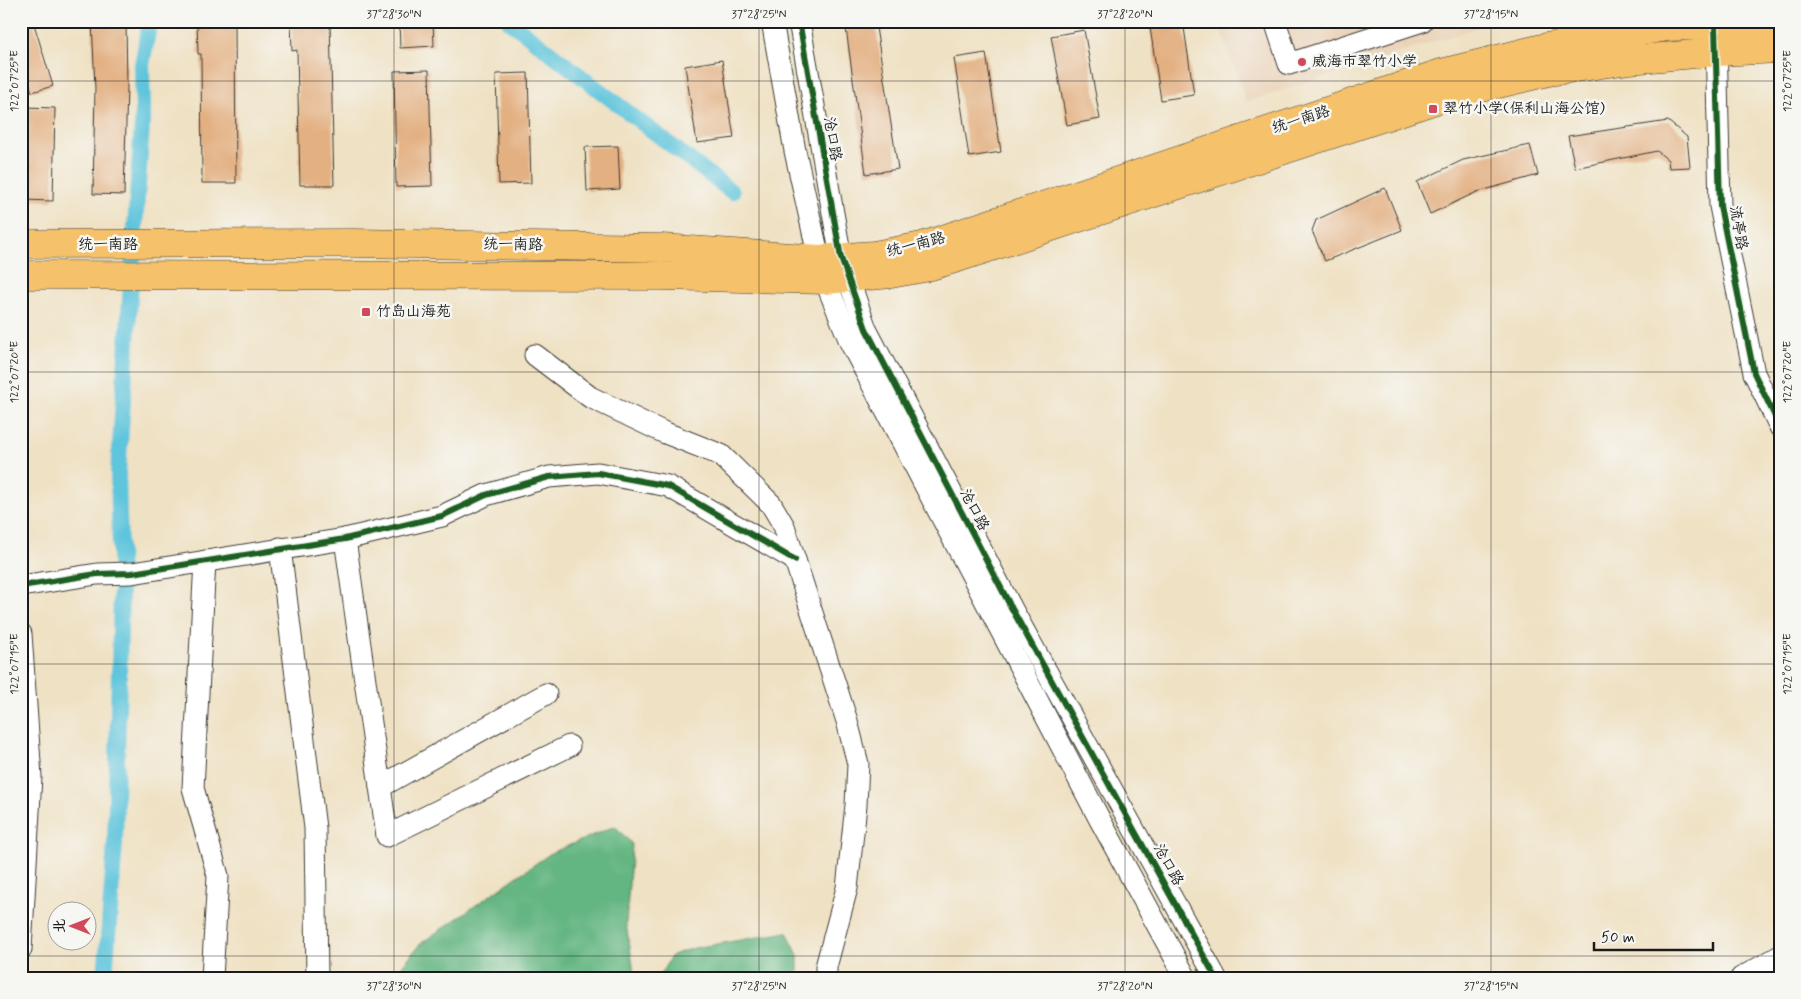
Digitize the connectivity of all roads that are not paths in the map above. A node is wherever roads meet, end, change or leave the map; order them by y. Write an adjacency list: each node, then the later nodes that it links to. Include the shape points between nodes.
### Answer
1 (772, 21): 11 (street, 沧口路, via 794,151)
2 (799, 21): 11 (street, 沧口路)
3 (1275, 21): 4 (street, via 1289,64)
4 (1422, 21)
5 (1780, 23): 7 (main road, 统一南路)
6 (1667, 24): 7 (main road, 统一南路); 11 (main road, 统一南路, via 1546,47 1441,73 922,246 874,255)
7 (1715, 25): 9 (street, 流亭路)
8 (1780, 50): 9 (main road, 统一南路)
9 (1717, 52): 11 (main road, 统一南路, via 1549,72 1448,96 924,268); 14 (street, 流亭路, via 1720,206 1754,373)
10 (21, 244): 11 (main road, 统一南路, via 354,243 652,248)
11 (833, 269): 12 (main road, 统一南路, via 662,276); 29 (street, 沧口路, via 856,353); 30 (street, 沧口路, via 1012,609)
12 (21, 275)
13 (535, 355): 17 (street, via 590,397 662,432 721,455 771,504 784,526)
14 (1780, 427)
15 (345, 539): 16 (street); 17 (street, via 442,516 486,495 549,477 598,473 668,486); 23 (street)
16 (280, 548): 18 (street); 27 (street, via 315,828)
17 (795, 560): 28 (street, via 858,764 847,888)
18 (205, 561): 19 (street); 26 (street, via 193,788 218,876)
19 (21, 586)
20 (21, 634): 24 (street, via 30,777)
21 (546, 694): 23 (street)
22 (569, 746): 23 (street, via 387,836)
23 (380, 787)
24 (21, 949)
25 (1780, 956): 31 (street)
26 (212, 978)
27 (317, 978)
28 (826, 978)
29 (1186, 978)
30 (1216, 978)
31 (1741, 978)

